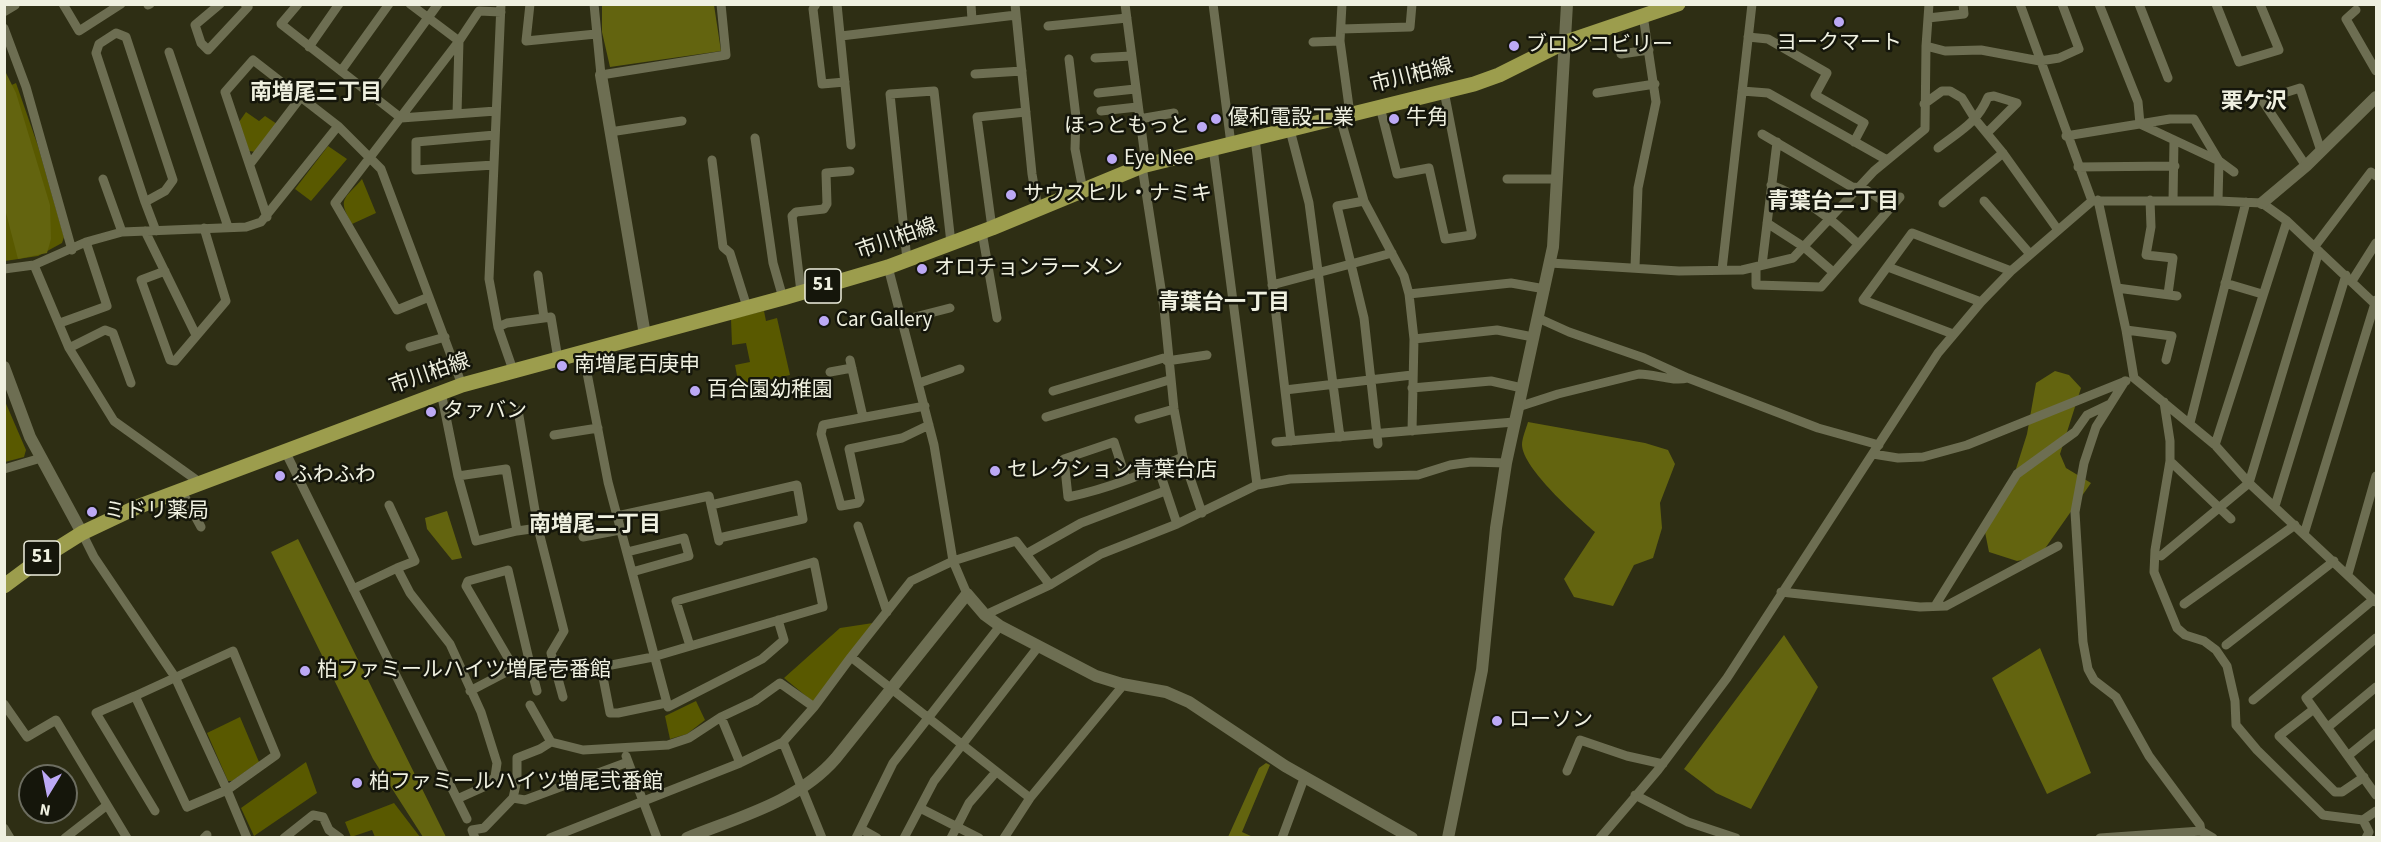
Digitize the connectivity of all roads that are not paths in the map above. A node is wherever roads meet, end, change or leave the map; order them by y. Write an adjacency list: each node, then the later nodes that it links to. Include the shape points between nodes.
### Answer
1 (14, 4): 33 (street)
2 (63, 4): 3 (street, via 80,31)
3 (121, 4)
4 (220, 4): 5 (street, via 195,25 208,50 248,7)
5 (245, 4)
6 (298, 4): 52 (street, via 281,24)
7 (339, 4): 52 (street)
8 (389, 4): 60 (street)
9 (410, 4): 37 (street)
10 (438, 4): 37 (street)
11 (530, 4): 44 (street, via 526,41)
12 (721, 4): 64 (street, via 726,55)
13 (816, 4): 66 (street, via 813,9 822,84)
14 (837, 4): 45 (street)
15 (970, 4): 40 (street)
16 (1125, 4): 38 (street)
17 (1213, 4): 102 (street)
18 (1342, 4): 43 (street)
19 (1412, 4): 43 (street, via 1410,27)
20 (1567, 4): 50 (street)
21 (1752, 4): 46 (street)
22 (1929, 4): 39 (street)
23 (1963, 4): 39 (street, via 1964,14)
24 (2020, 4): 59 (street)
25 (2062, 4): 59 (street, via 2079,49)
26 (2099, 4): 89 (street, via 2138,102)
27 (2139, 4): 65 (street)
28 (2216, 4): 29 (street, via 2239,62 2279,50)
29 (2260, 4)
30 (591, 5): 44 (street)
31 (1669, 6): 36 (main road, 市川柏線 / 51)
32 (501, 8): 47 (street, via 479,11); 79 (street)
33 (4, 10)
34 (1016, 10): 40 (street); 61 (street)
35 (2356, 10): 62 (street, via 2346,19)
36 (1643, 15): 50 (main road, 市川柏線 / 51); 53 (street)
37 (428, 18): 47 (street); 73 (street)
38 (1126, 18): 41 (street); 56 (street)
39 (1928, 18): 51 (street)
40 (972, 20): 45 (street)
41 (1048, 26)
42 (4, 28): 157 (street, via 27,87)
43 (1341, 29): 48 (street)
44 (596, 33): 64 (street)
45 (841, 36): 66 (street)
46 (1748, 37): 69 (street); 101 (street, via 1768,39 1827,73 1815,95 1864,123)
47 (459, 41): 83 (street); 85 (street)
48 (1340, 41): 49 (street); 84 (street)
49 (1313, 42)
50 (1563, 43): 70 (main road, 市川柏線 / 51, via 1499,75); 123 (street)
51 (1926, 46): 59 (street, via 1945,51 1981,50); 76 (street)
52 (309, 47): 60 (street)
53 (1649, 50): 55 (street); 67 (street)
54 (170, 52): 144 (street)
55 (1621, 54)
56 (1131, 56): 57 (street); 68 (street)
57 (1095, 58)
58 (1069, 59): 126 (street, via 1076,117 1075,149)
59 (2040, 61): 96 (street)
60 (341, 71): 73 (street)
61 (1022, 71): 63 (street); 81 (street)
62 (2376, 71)
63 (975, 74)
64 (602, 75): 92 (street)
65 (2168, 78)
66 (845, 82): 103 (street)
67 (1655, 84): 72 (street); 166 (street, via 1654,120 1638,188)
68 (1135, 89): 71 (street); 77 (street)
69 (1742, 91): 101 (street, via 1768,93); 169 (street)
70 (1444, 92): 78 (main road, 市川柏線 / 51); 78 (street, via 1472,235 1445,239 1428,168 1397,174)
71 (1098, 93)
72 (1597, 93)
73 (372, 94): 85 (street)
74 (301, 97): 90 (street); 112 (street); 112 (street, via 253,60 225,92)
75 (2376, 97): 106 (street)
76 (1924, 104): 87 (street, via 1942,91 1950,91 1962,98); 110 (street, via 1925,129)
77 (1137, 107): 80 (street); 86 (street)
78 (1380, 107): 84 (main road, 市川柏線 / 51)
79 (496, 111): 83 (street); 95 (street)
80 (1101, 111)
81 (1026, 112): 139 (street); 146 (street, via 977,117)
82 (1174, 113): 86 (street)
83 (457, 114): 85 (street)
84 (1345, 116): 91 (main road, 市川柏線 / 51); 129 (street)
85 (401, 118): 108 (street)
86 (1139, 119): 114 (street)
87 (1975, 119): 93 (street); 93 (street, via 1988,97 2017,103); 105 (street)
88 (682, 121): 92 (street)
89 (2140, 124): 96 (street); 99 (street); 111 (street, via 2194,119)
90 (338, 126): 108 (street); 140 (street)
91 (1290, 130): 98 (main road, 市川柏線 / 51); 173 (street, via 1309,203)
92 (610, 132): 198 (street)
93 (1987, 133): 107 (street)
94 (1762, 134): 100 (street)
95 (495, 135): 113 (street); 113 (street, via 416,142 416,170)
96 (2067, 136): 117 (street)
97 (755, 138): 184 (street, via 773,263)
98 (1255, 138): 102 (main road, 市川柏線 / 51); 177 (street)
99 (2174, 140): 111 (street); 115 (street)
100 (1777, 142): 124 (street); 125 (street)
101 (1854, 142): 110 (street)
102 (1231, 144): 104 (main road, 市川柏線 / 51)
103 (850, 145)
104 (1213, 148): 114 (main road, 市川柏線 / 51); 261 (street)
105 (1938, 148)
106 (2321, 151): 116 (street); 116 (street, via 2300,88 2262,100)
107 (2003, 153): 136 (street); 147 (street)
108 (371, 158): 183 (street, via 381,170); 183 (street, via 335,204 397,310)
109 (712, 160): 187 (street, via 723,247 730,253)
110 (1887, 160): 125 (street)
111 (2219, 161): 119 (street); 133 (street)
112 (249, 164): 140 (street)
113 (494, 165): 194 (street, via 489,279)
114 (1144, 166): 126 (main road, 市川柏線 / 51); 207 (street, via 1164,308)
115 (2175, 166): 117 (street); 132 (street)
116 (2306, 166): 137 (street)
117 (2078, 167): 131 (street)
118 (850, 171): 180 (street, via 826,173 824,209 796,212 792,216)
119 (2234, 172)
120 (2376, 176): 156 (street, via 2371,172)
121 (103, 179): 150 (street)
122 (1507, 179): 123 (street)
123 (1556, 179): 161 (street)
124 (1771, 185): 141 (street); 143 (street)
125 (1858, 188): 138 (street); 141 (street)
126 (1083, 190): 139 (main road, 市川柏線 / 51)
127 (1900, 197): 138 (street)
128 (2150, 200): 131 (street); 132 (street); 178 (street, via 2146,255 2173,258 2172,295)
129 (1364, 201): 158 (street); 162 (street, via 1337,206)
130 (1984, 201): 159 (street)
131 (2095, 201): 147 (street); 178 (street)
132 (2173, 201): 133 (street)
133 (2218, 201): 135 (street)
134 (145, 202): 134 (street, via 165,191 173,180 126,37 116,33 99,44 96,53); 149 (street)
135 (2246, 202): 137 (street); 176 (street)
136 (1943, 203)
137 (2262, 203): 142 (street)
138 (1891, 206): 154 (street)
139 (1038, 209): 146 (main road, 市川柏線 / 51)
140 (267, 217): 144 (street, via 246,227)
141 (1830, 218): 154 (street); 155 (street)
142 (2287, 221): 156 (street); 182 (street)
143 (1767, 224): 155 (street); 164 (street)
144 (228, 227): 145 (street)
145 (204, 228): 149 (street); 197 (street, via 225,301)
146 (987, 230): 152 (main road, 市川柏線 / 51); 190 (street)
147 (2058, 230): 159 (street)
148 (145, 231): 149 (street); 150 (street); 170 (street)
149 (156, 231)
150 (122, 232): 151 (street)
151 (86, 242): 157 (street); 193 (street, via 106,306)
152 (951, 243): 160 (main road, 市川柏線 / 51); 160 (street, via 934,90 890,94)
153 (2376, 243): 175 (street)
154 (1858, 244): 172 (street)
155 (1804, 247): 164 (street, via 1793,258); 172 (street)
156 (2317, 248): 175 (street); 259 (street)
157 (72, 250): 163 (street)
158 (1392, 253): 162 (street); 181 (street)
159 (2030, 254): 171 (street)
160 (907, 260): 165 (main road, 市川柏線 / 51)
161 (1550, 263): 166 (street); 179 (street)
162 (1350, 264): 173 (street); 216 (street, via 1364,318)
163 (34, 265): 168 (street); 193 (street)
164 (1759, 266): 169 (street); 172 (street, via 1756,285 1821,287)
165 (888, 267): 180 (main road, 市川柏線 / 51); 192 (street)
166 (1635, 267): 169 (street)
167 (1888, 267): 171 (street, via 1912,233); 185 (street); 196 (street, via 1863,300)
168 (4, 269)
169 (1722, 270)
170 (165, 271): 197 (street); 197 (street, via 141,280 170,360 175,361)
171 (2012, 271): 185 (street)
172 (1833, 272)
173 (1317, 273): 177 (street); 220 (street)
174 (538, 275): 189 (street)
175 (2349, 278): 186 (street); 266 (street)
176 (2225, 283): 182 (street); 237 (street)
177 (1272, 285): 224 (street)
178 (2117, 288): 195 (street)
179 (1545, 289): 181 (street, via 1511,283); 191 (street)
180 (801, 292): 184 (main road, 市川柏線 / 51)
181 (1408, 294): 201 (street)
182 (2262, 294): 247 (street)
183 (429, 297): 199 (street)
184 (783, 298): 187 (main road, 市川柏線 / 51)
185 (1981, 302): 196 (street)
186 (2376, 303): 279 (street)
187 (747, 308): 198 (main road, 市川柏線 / 51)
188 (950, 308): 192 (street)
189 (544, 318): 194 (street); 206 (street, via 551,317)
190 (997, 318)
191 (1538, 318): 200 (street); 214 (street)
192 (903, 320): 219 (street)
193 (60, 323): 203 (street)
194 (498, 327): 211 (street)
195 (2126, 330): 208 (street, via 2172,336); 217 (street)
196 (1953, 334): 246 (street)
197 (196, 335)
198 (645, 335): 204 (main road, 市川柏線 / 51)
199 (445, 337): 202 (street); 221 (street)
200 (1533, 338): 201 (street, via 1497,330); 223 (street)
201 (1414, 339): 213 (street)
202 (410, 347)
203 (69, 348): 218 (street, via 105,330 113,333); 260 (street, via 114,420)
204 (583, 352): 206 (main road, 市川柏線 / 51); 239 (street)
205 (1206, 355): 207 (street)
206 (558, 359): 211 (main road, 市川柏線 / 51)
207 (1167, 359): 215 (street); 225 (street)
208 (2166, 360)
209 (4, 367): 251 (street)
210 (960, 369): 219 (street)
211 (513, 370): 221 (main road, 市川柏線 / 51)
212 (830, 372): 233 (street, via 851,364)
213 (1412, 375): 216 (street); 222 (street)
214 (1688, 378): 230 (street, via 1679,381 1639,374); 246 (street, via 1818,428)
215 (1169, 380): 231 (street); 234 (street)
216 (1372, 380): 220 (street); 243 (street)
217 (2129, 380): 227 (street); 228 (street); 249 (street, via 1967,445 1923,458)
218 (131, 383)
219 (919, 383): 229 (street)
220 (1332, 384): 224 (street); 242 (street)
221 (462, 385): 226 (main road, 市川柏線 / 51)
222 (1412, 388): 223 (street, via 1491,381); 240 (street)
223 (1522, 388): 230 (street)
224 (1285, 390): 244 (street)
225 (1053, 391)
226 (441, 392): 248 (main road, 市川柏線 / 51); 256 (street)
227 (2164, 402): 237 (street); 252 (street)
228 (2111, 403): 297 (street, via 2087,415 2075,432 2017,474); 356 (street, via 2096,427 2084,463 2075,512 2078,588 2088,669 2094,680 2116,696 2149,756)
229 (925, 406): 233 (street); 238 (street)
230 (1518, 407): 236 (street)
231 (1174, 409): 235 (street); 250 (street)
232 (518, 410): 275 (street)
233 (863, 417): 238 (street, via 825,424 822,428 841,506 860,500 849,449 902,438)
234 (1046, 417)
235 (1139, 419)
236 (1514, 422): 240 (street); 253 (street)
237 (2190, 423): 247 (street)
238 (929, 425): 285 (street)
239 (598, 428): 241 (street); 269 (street)
240 (1412, 431): 243 (street)
241 (554, 435)
242 (1340, 437): 243 (street); 244 (street)
243 (1378, 439)
244 (1292, 441): 245 (street)
245 (1276, 442)
246 (1879, 445): 249 (street)
247 (2215, 445): 259 (street)
248 (285, 452): 260 (main road, 市川柏線 / 51); 292 (street)
249 (1873, 454): 293 (street)
250 (1183, 457): 254 (street); 268 (street)
251 (41, 458): 255 (street); 278 (street)
252 (2170, 461): 267 (street); 353 (street, via 2154,572 2177,628 2216,650 2227,666 2236,725 2257,750 2323,815)
253 (1506, 463): 261 (street, via 1471,462 1418,475 1290,479); 376 (street, via 1494,540 1482,670)
254 (1158, 467): 258 (street); 263 (street)
255 (4, 469)
256 (458, 476): 277 (street, via 476,541); 277 (street, via 506,469)
257 (2376, 476): 289 (street)
258 (1126, 479): 258 (street, via 1068,497 1064,459 1114,442)
259 (2249, 483): 266 (street); 267 (street)
260 (198, 484): 262 (main road, 市川柏線 / 51)
261 (1257, 485): 268 (street)
262 (181, 490): 274 (street); 278 (main road, 市川柏線 / 51)
263 (1165, 492): 271 (street); 283 (street, via 1081,522)
264 (389, 505): 287 (street, via 415,561)
265 (711, 505): 265 (street, via 719,539 803,519 797,485); 269 (street, via 709,496)
266 (2275, 506): 272 (street)
267 (2220, 507): 270 (street); 284 (street)
268 (1202, 513): 271 (street)
269 (617, 516): 276 (street)
270 (2231, 519)
271 (1177, 524): 290 (street, via 1101,554)
272 (2295, 525): 279 (street); 296 (street)
273 (858, 526): 298 (street, via 862,553)
274 (201, 527)
275 (538, 528): 277 (street); 317 (street, via 564,631 551,653)
276 (620, 530): 280 (street); 282 (street)
277 (517, 531)
278 (82, 533): 291 (main road, 市川柏線 / 51); 310 (street)
279 (2304, 534): 286 (street)
280 (583, 537)
281 (2058, 546): 297 (street, via 1968,596 1946,606)
282 (627, 552): 288 (street); 288 (street, via 684,538 689,556)
283 (1026, 554): 285 (street, via 1016,541); 290 (street)
284 (2161, 556)
285 (953, 561): 294 (street); 298 (street, via 911,581)
286 (2334, 561): 289 (street); 303 (street)
287 (397, 568): 292 (street); 314 (street, via 410,593 450,644)
288 (632, 572): 306 (street)
289 (2348, 574): 295 (street)
290 (1050, 585): 299 (street)
291 (4, 586)
292 (353, 589): 346 (street)
293 (1781, 592): 297 (street); 335 (street, via 1727,678)
294 (967, 594): 299 (street); 313 (street)
295 (2374, 596): 318 (street)
296 (2184, 604)
297 (1935, 606)
298 (887, 612): 307 (street)
299 (985, 615): 301 (street)
300 (778, 620): 304 (street); 304 (street, via 823,607 814,562 676,601); 319 (street, via 784,639 762,659 668,707)
301 (1000, 626): 305 (street); 325 (street)
302 (2376, 638): 323 (street, via 2306,698)
303 (2226, 645)
304 (690, 646): 306 (street)
305 (1038, 646): 311 (street, via 1096,676); 330 (street)
306 (653, 657): 319 (street); 319 (street, via 601,668 610,712)
307 (851, 657): 313 (street); 322 (street)
308 (530, 664): 309 (street); 309 (street, via 508,570 468,581 466,586); 315 (street)
309 (514, 668): 314 (street)
310 (175, 677): 316 (street); 341 (street); 341 (street, via 233,651 276,755)
311 (1122, 684): 338 (street, via 1178,696); 345 (street)
312 (2376, 687): 326 (street)
313 (890, 688): 325 (street); 340 (street, via 828,767)
314 (470, 690): 346 (street, via 497,764 495,777 486,786)
315 (537, 691)
316 (135, 696): 341 (street, via 187,807); 350 (street, via 96,713)
317 (563, 698)
318 (2253, 700)
319 (666, 703)
320 (4, 704): 348 (street, via 27,737 56,720)
321 (530, 705): 328 (street)
322 (814, 707): 324 (street, via 780,683); 329 (street)
323 (2314, 709): 326 (street); 339 (street, via 2279,736 2335,792 2342,792)
324 (721, 717): 331 (street, via 689,738 668,745); 334 (street)
325 (929, 717): 330 (street); 357 (street, via 893,763)
326 (2328, 727): 332 (street)
327 (2376, 733): 332 (street)
328 (551, 742): 331 (street, via 583,750); 344 (street, via 517,758)
329 (783, 742): 334 (street); 340 (street)
330 (962, 746): 337 (street); 349 (street, via 934,781)
331 (623, 749): 333 (street)
332 (2349, 755): 339 (street)
333 (628, 762): 344 (street, via 525,800); 347 (street)
334 (740, 763): 347 (street)
335 (1663, 764): 336 (street, via 1580,740); 342 (street)
336 (1566, 771)
337 (996, 772): 345 (street); 354 (street, via 969,803)
338 (1305, 776): 374 (street); 375 (street)
339 (2364, 777): 343 (street)
340 (803, 787): 367 (street, via 783,800); 368 (street)
341 (227, 789): 361 (street)
342 (1635, 795): 377 (street); 378 (street, via 1688,822)
343 (2376, 795)
344 (513, 798): 364 (street, via 484,828 472,830)
345 (1030, 798): 373 (street)
346 (457, 800): 352 (street)
347 (644, 801): 365 (street); 366 (street)
348 (106, 806): 359 (street); 360 (street)
349 (920, 808): 354 (street); 370 (street)
350 (155, 811)
351 (2376, 811): 353 (street)
352 (467, 819)
353 (2363, 820): 381 (street, via 2369,832)
354 (957, 827): 371 (street); 372 (street)
355 (4, 828): 358 (street)
356 (2201, 831): 379 (street); 380 (street)
357 (859, 833): 369 (street)
358 (10, 837)
359 (65, 837)
360 (127, 837)
361 (247, 837)
362 (284, 837): 363 (street, via 313,814 323,817 329,830)
363 (340, 837)
364 (475, 837)
365 (550, 837)
366 (657, 837)
367 (687, 837)
368 (821, 837)
369 (877, 837)
370 (904, 837)
371 (951, 837)
372 (979, 837)
373 (1004, 837)
374 (1282, 837)
375 (1412, 837)
376 (1448, 837)
377 (1600, 837)
378 (1736, 837)
379 (2100, 837)
380 (2213, 837)
381 (2366, 837)

